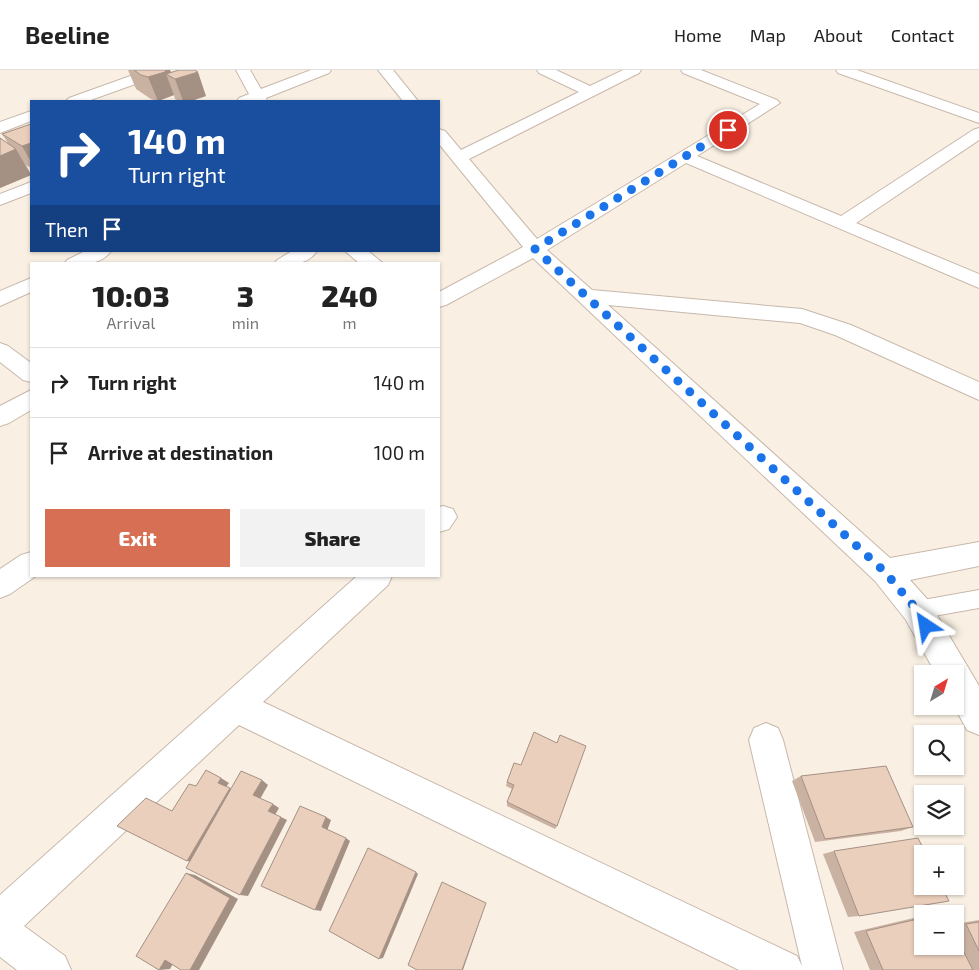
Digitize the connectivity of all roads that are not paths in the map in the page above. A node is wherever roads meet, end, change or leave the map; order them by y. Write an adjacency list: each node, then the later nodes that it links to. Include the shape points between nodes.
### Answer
1 (161, 70): 11 (street)
2 (244, 70): 10 (street)
3 (324, 70): 10 (street)
4 (384, 70): 12 (street)
5 (544, 70): 9 (street)
6 (634, 70): 9 (street)
7 (688, 70): 18 (street, via 772,103)
8 (842, 70): 14 (street)
9 (591, 92): 19 (street)
10 (254, 99)
11 (77, 100)
12 (410, 100)
13 (30, 116): 15 (street)
14 (979, 118)
15 (0, 128)
16 (979, 133): 22 (street)
17 (440, 135): 19 (street)
18 (685, 157): 22 (street); 23 (street)
19 (459, 158): 23 (street)
20 (30, 187): 21 (street)
21 (0, 200)
22 (842, 224): 30 (street)
23 (535, 249): 32 (street); 34 (street)
24 (99, 252): 27 (street)
25 (305, 252): 28 (street)
26 (356, 252): 29 (street)
27 (78, 262)
28 (288, 262)
29 (371, 262)
30 (979, 282)
31 (30, 284): 33 (street)
32 (586, 296): 37 (street, via 802,316 844,330); 41 (street)
33 (0, 299)
34 (440, 299)
35 (0, 351): 36 (street)
36 (30, 373)
37 (979, 392)
38 (30, 400): 39 (street)
39 (0, 417)
40 (979, 554): 41 (street)
41 (885, 572): 44 (street)
42 (377, 577): 47 (street)
43 (979, 599): 44 (lane)
44 (917, 610): 45 (street)
45 (948, 665)
46 (964, 692): 48 (street)
47 (236, 706): 50 (street); 53 (street)
48 (979, 718)
49 (766, 740): 54 (street)
50 (0, 922)
51 (0, 932): 52 (street)
52 (51, 970)
53 (783, 970)
54 (823, 970)

